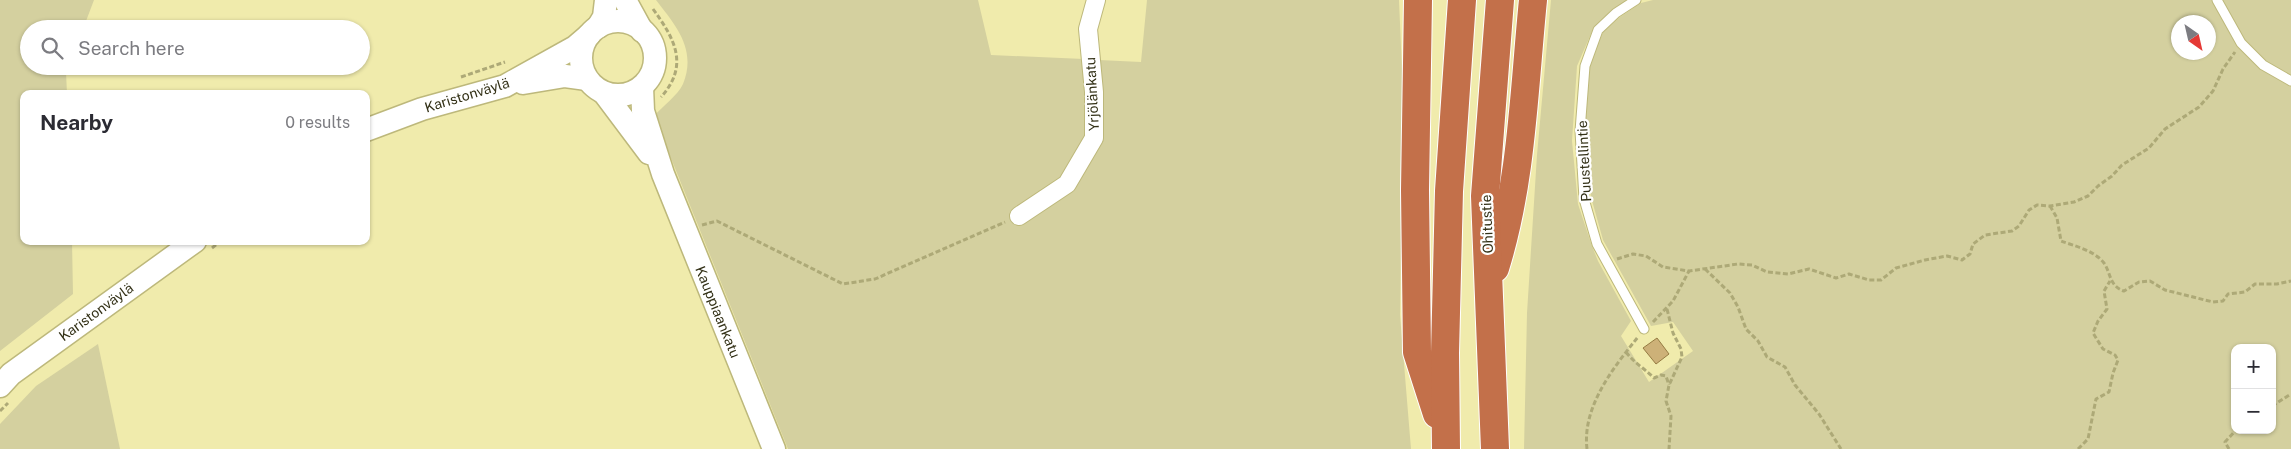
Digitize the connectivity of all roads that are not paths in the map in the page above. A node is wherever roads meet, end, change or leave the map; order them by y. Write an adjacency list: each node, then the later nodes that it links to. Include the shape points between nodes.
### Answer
1 (606, 0): 10 (street, via 604,17)
2 (625, 0): 11 (street)
3 (1096, 0): 18 (street, Yrjölänkatu, via 1088,29 1094,92 1094,138 1067,184)
4 (1418, 0): 23 (highway, via 1417,352)
5 (1462, 0): 23 (highway, via 1449,191)
6 (1500, 0): 20 (highway, Ohitustie, via 1485,196)
7 (1532, 0): 20 (highway, via 1512,203)
8 (1636, 0): 21 (lane, Puustellintie, via 1598,30 1585,66 1580,131 1584,199 1597,244)
9 (2218, 0): 12 (lane, via 2241,44 2263,65)
10 (593, 31): 11 (street, via 609,23 620,22 632,24); 13 (street, Karistonväylä, via 561,55); 14 (street, via 583,46 581,57 582,68)
11 (642, 31): 15 (street, via 650,40 654,65)
12 (2291, 81)
13 (505, 86): 14 (street, via 565,76); 16 (street, Karistonväylä, via 422,109)
14 (595, 86): 15 (street, via 624,95); 17 (street, Kauppiaankatu)
15 (642, 87): 17 (street, Kauppiaankatu, via 643,111)
16 (370, 128)
17 (663, 174): 24 (street, Kauppiaankatu)
18 (1019, 216)
19 (189, 245): 22 (street, Karistonväylä, via 10,374)
20 (1489, 286): 25 (highway, Ohitustie)
21 (1644, 329)
22 (0, 386)
23 (1445, 444)
24 (774, 449)
25 (1495, 449)

